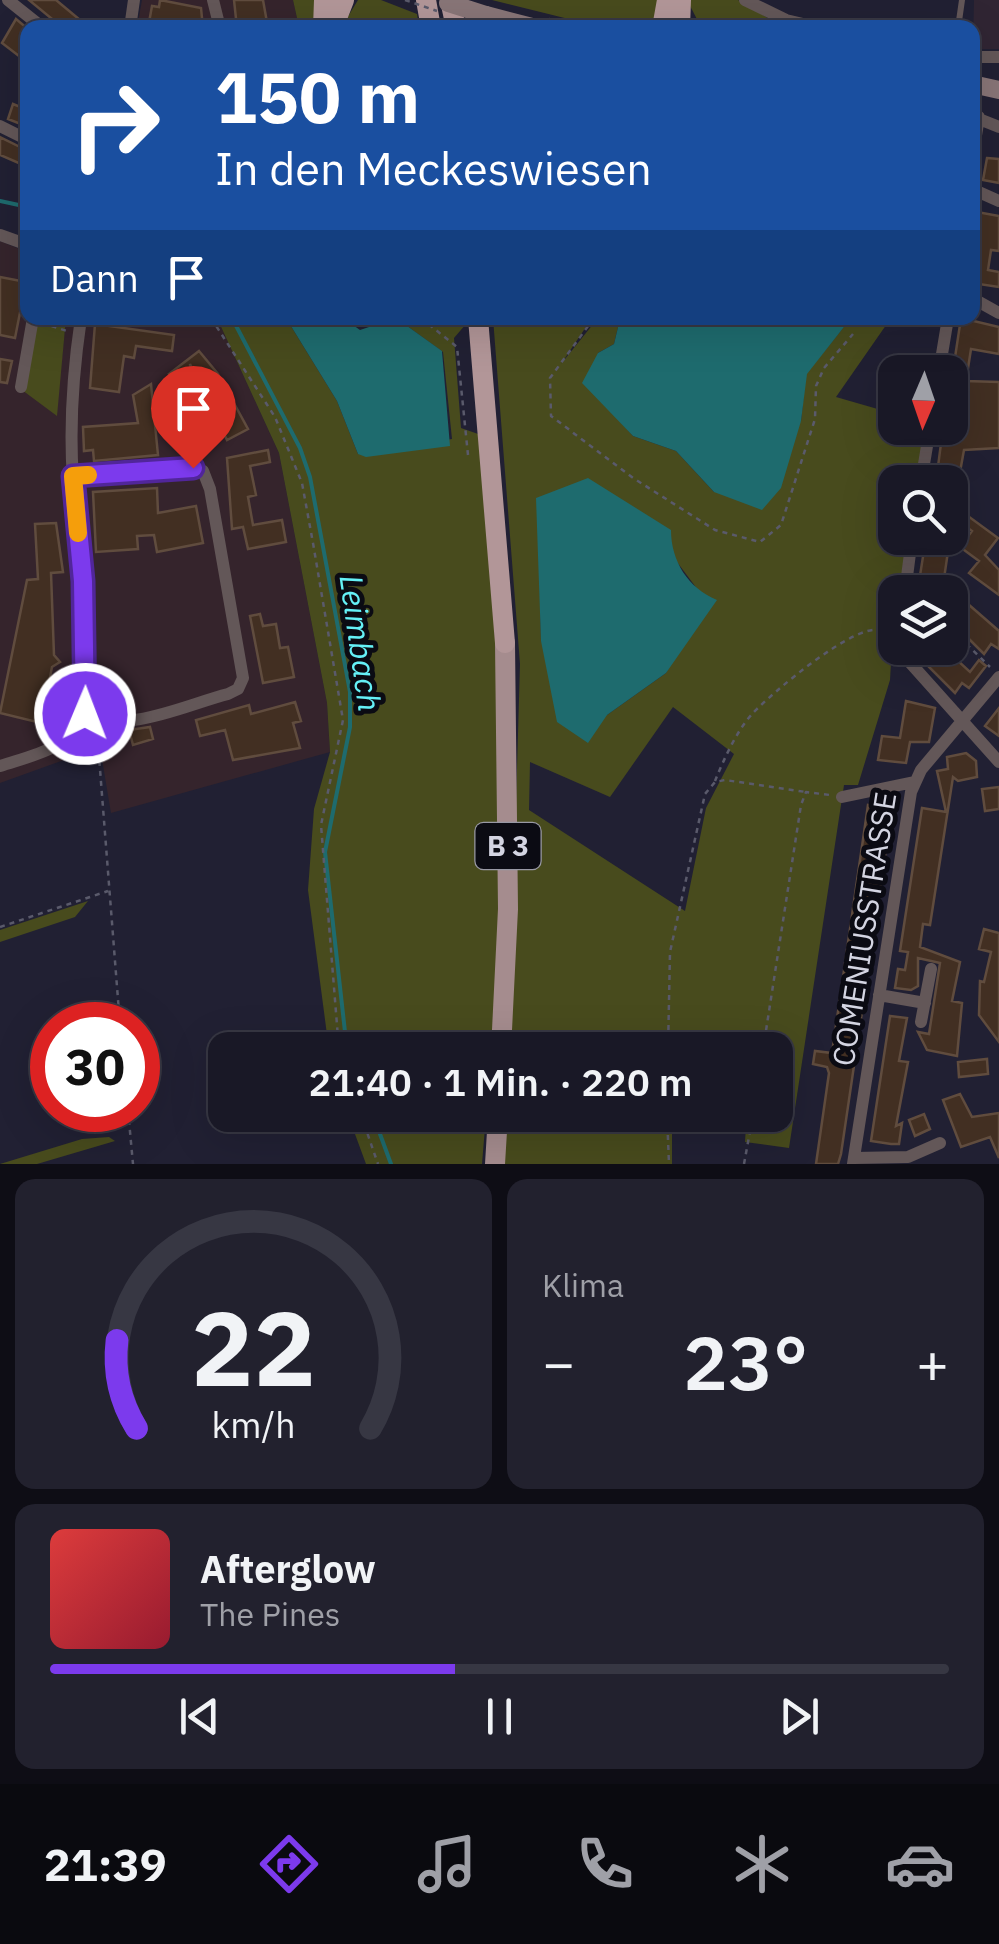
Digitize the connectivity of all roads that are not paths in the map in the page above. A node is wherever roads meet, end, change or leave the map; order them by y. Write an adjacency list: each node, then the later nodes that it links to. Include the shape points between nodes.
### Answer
1 (8, 0): 4 (street)
2 (438, 0): 5 (main road, bridge)
3 (745, 0): 6 (street)
4 (33, 20)
5 (505, 20)
6 (786, 20)
7 (31, 325): 12 (street)
8 (80, 325): 13 (street, via 71,405)
9 (477, 325): 14 (highway, B 3)
10 (947, 325): 11 (street)
11 (942, 355)
12 (20, 387)
13 (73, 476): 17 (street); 17 (street, via 202,471 242,666 238,689 228,694 124,722)
14 (505, 643): 27 (main road, B 3, via 508,909)
15 (913, 665): 18 (street)
16 (999, 675): 18 (street, COMENIUSSTRASSE)
17 (91, 717): 20 (street, via 54,747)
18 (966, 721): 19 (street); 21 (street, COMENIUSSTRASSE)
19 (999, 762)
20 (0, 766)
21 (914, 782): 22 (street); 24 (street, COMENIUSSTRASSE)
22 (842, 797)
23 (931, 969): 25 (street)
24 (879, 996): 25 (street); 30 (street, COMENIUSSTRASSE)
25 (924, 1003): 26 (street)
26 (922, 1022)
27 (502, 1032)
28 (497, 1132): 31 (main road)
29 (940, 1144): 30 (street, via 908,1156)
30 (853, 1161)
31 (495, 1164)

